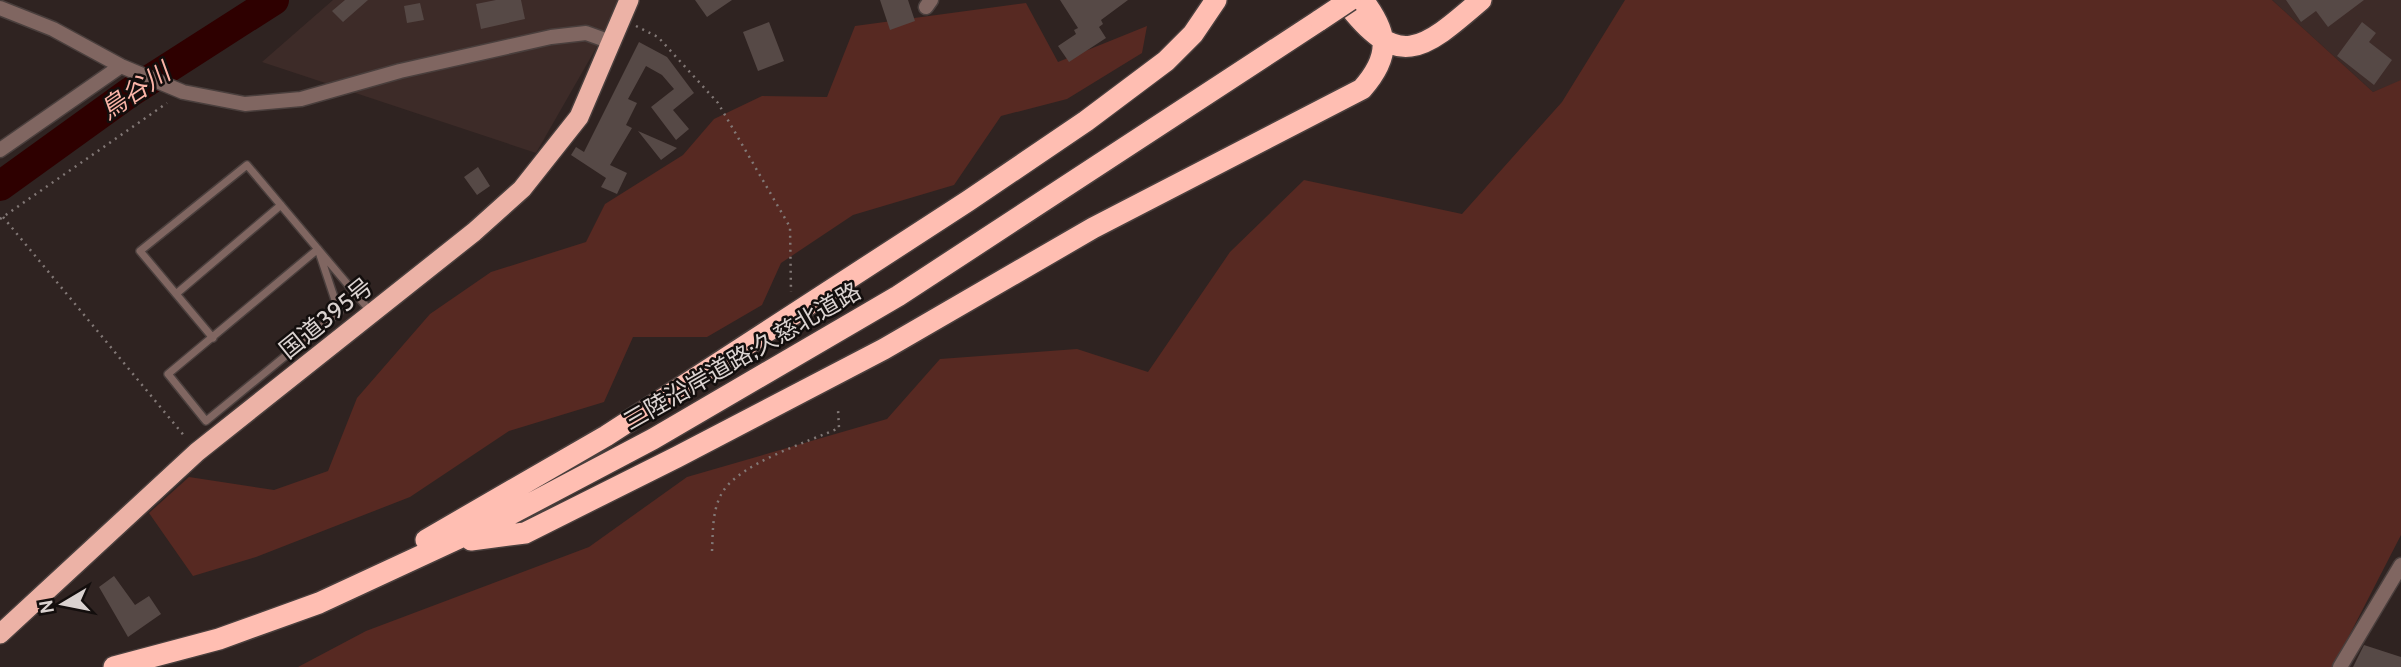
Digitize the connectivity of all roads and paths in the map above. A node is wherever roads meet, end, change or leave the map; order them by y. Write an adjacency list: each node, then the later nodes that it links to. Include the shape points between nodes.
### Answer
1 (1216, 0): 25 (highway, via 1193,34 1166,61 968,201 606,436)
2 (1344, 0): 9 (highway, via 1364,27)
3 (1350, 0): 22 (highway, 三陸沿岸道路;久慈北道路, bridge, via 898,296 653,439)
4 (1363, 0): 9 (highway, via 1375,15)
5 (1481, 0): 9 (highway, via 1431,39 1408,47)
6 (0, 8): 10 (street, via 53,29)
7 (625, 9): 8 (highway, 国道395号); 17 (path, via 658,37 718,103 790,227)
8 (611, 42): 11 (street, via 586,33 551,37 273,104 245,104); 18 (highway, 国道395号, via 579,117 522,189)
9 (1385, 44): 22 (highway, via 1376,73 1362,89 1093,228 884,349 525,533)
10 (125, 68): 11 (street); 12 (street)
11 (183, 92): 14 (path)
12 (0, 150)
13 (281, 205): 15 (lane); 16 (lane); 16 (lane, via 247,165 139,251)
14 (1, 218): 21 (path)
15 (318, 249): 18 (lane); 19 (lane); 19 (lane, via 339,312 206,421 168,374)
16 (176, 294): 19 (lane)
17 (792, 298)
18 (372, 313): 21 (highway, 国道395号)
19 (213, 338)
20 (838, 409): 23 (path, via 839,428 740,473 722,492 714,515)
21 (197, 452): 26 (highway, 国道395号)
22 (448, 544): 25 (highway, 三陸沿岸道路;久慈北道路)
23 (712, 551)
24 (2401, 565): 28 (street)
25 (311, 606): 27 (highway, 三陸沿岸道路;久慈北道路, via 219,639)
26 (0, 634)
27 (114, 667)
28 (2340, 667)

